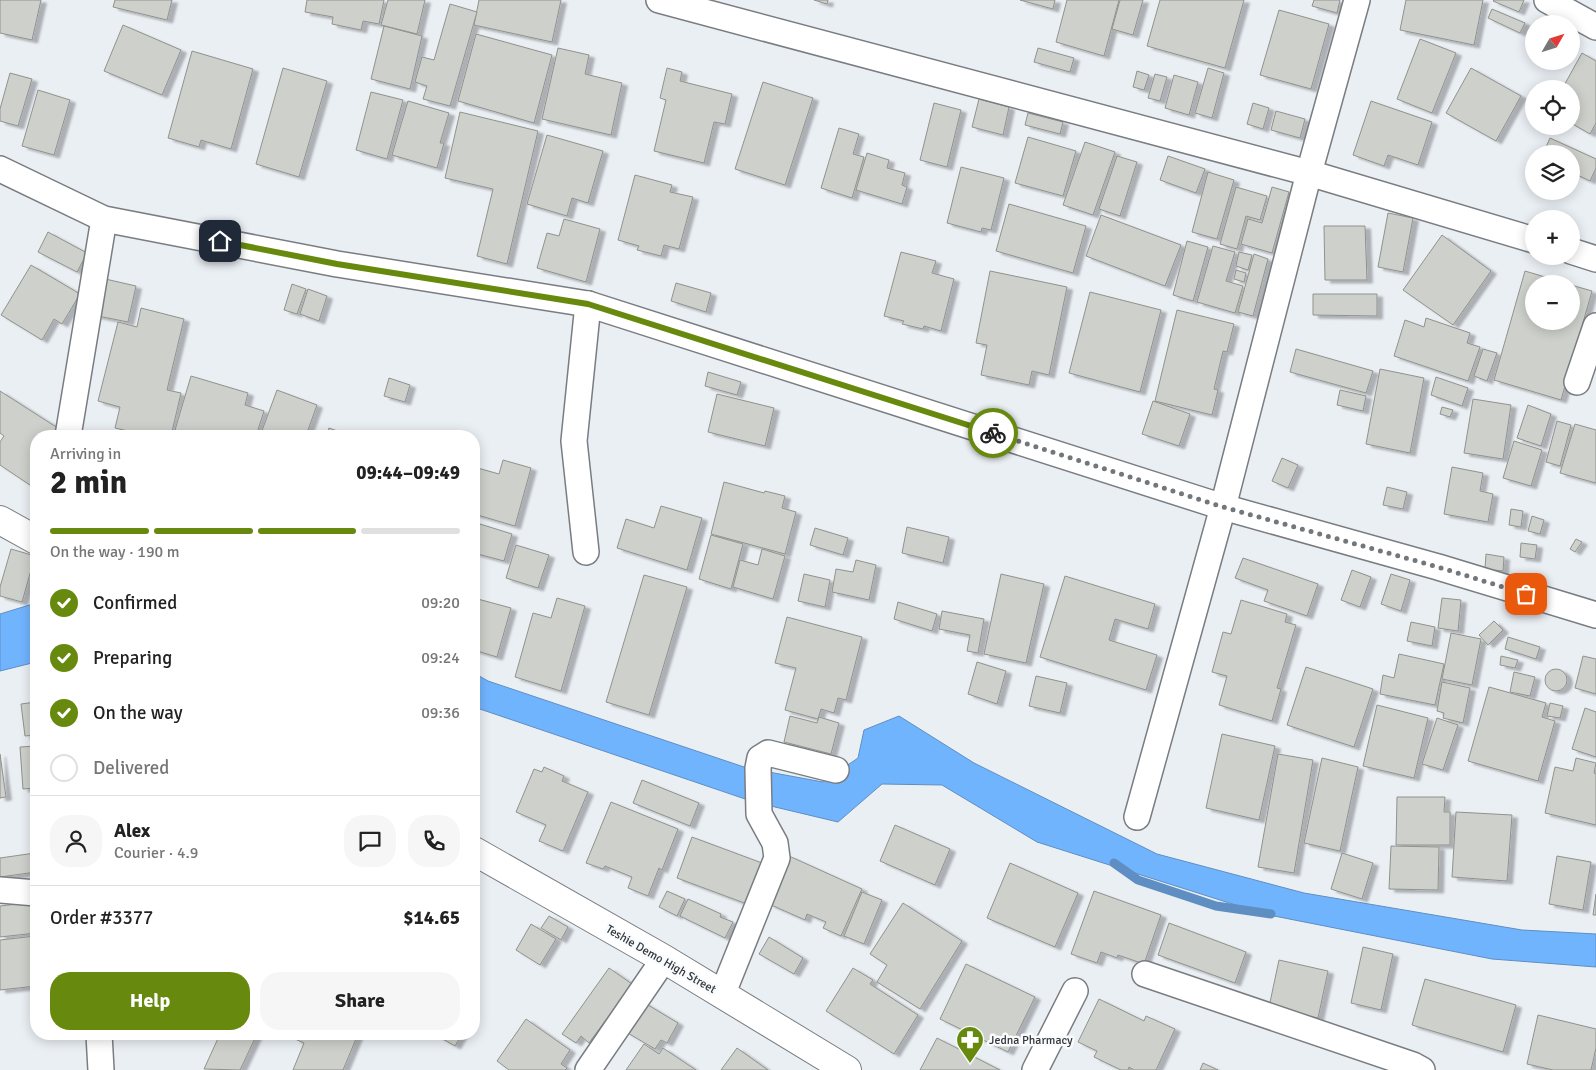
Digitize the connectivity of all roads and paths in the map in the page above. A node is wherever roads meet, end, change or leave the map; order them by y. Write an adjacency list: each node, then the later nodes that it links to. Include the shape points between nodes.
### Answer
1 (659, 0): 6 (street)
2 (1357, 0): 6 (street)
3 (1547, 0): 4 (street)
4 (1596, 27)
5 (0, 169): 7 (street)
6 (1309, 173): 8 (street); 15 (street)
7 (104, 219): 11 (street, via 337,264); 14 (street)
8 (1525, 237)
9 (1580, 254): 10 (street)
10 (1596, 259)
11 (588, 304): 15 (street); 18 (street, via 574,441)
12 (1596, 326): 13 (street)
13 (1577, 382)
14 (69, 430)
15 (1223, 507): 19 (street); 21 (street)
16 (0, 520): 17 (street)
17 (30, 537)
18 (586, 552)
19 (1596, 615)
20 (836, 770): 28 (street, via 768,753 760,758 759,814 775,843 777,858)
21 (1137, 817)
22 (480, 853): 25 (street, Teshie Demo High Street)
23 (0, 890): 24 (street)
24 (30, 892)
25 (664, 959): 28 (street, Teshie Demo High Street); 31 (street)
26 (1145, 974): 34 (street)
27 (1075, 991): 33 (street)
28 (722, 994): 32 (street, Teshie Demo High Street)
29 (99, 1040): 30 (street)
30 (101, 1070)
31 (588, 1070)
32 (848, 1070)
33 (1035, 1070)
34 (1422, 1070)

